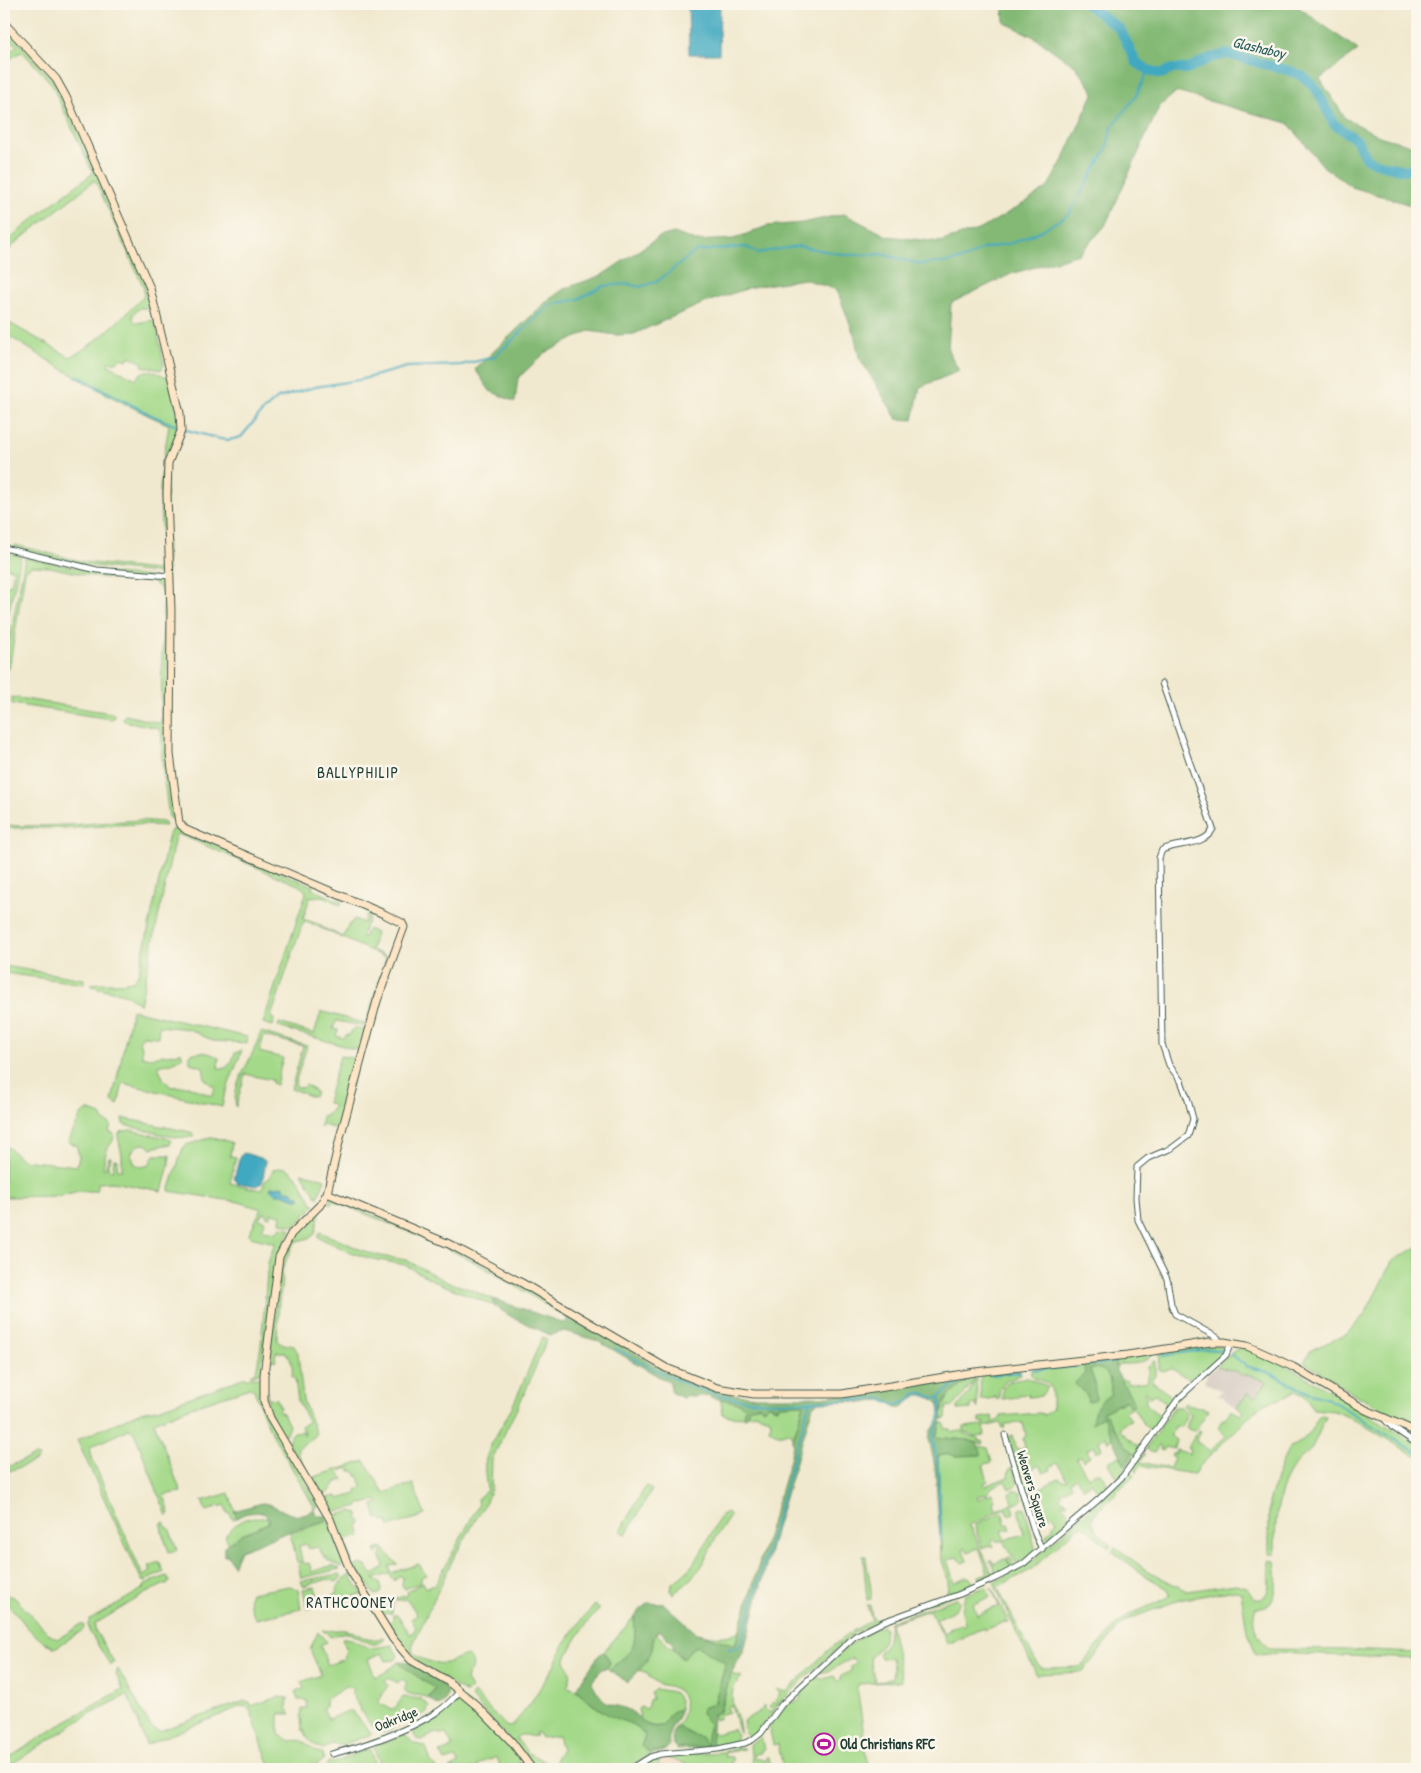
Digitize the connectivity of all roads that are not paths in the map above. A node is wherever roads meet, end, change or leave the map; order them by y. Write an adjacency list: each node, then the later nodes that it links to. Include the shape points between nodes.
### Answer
1 (4, 23): 3 (street, via 59,84 152,294 181,420 180,435 171,452 167,471)
2 (4, 548): 3 (street, via 89,568)
3 (170, 576): 5 (street, via 170,754 178,823 186,830 384,914 404,927 377,1000)
4 (1162, 683): 6 (street, via 1213,829 1194,842 1162,850 1159,858 1162,1044 1169,1066 1181,1081 1193,1119 1188,1136 1137,1167 1138,1220 1167,1279 1175,1314 1218,1338)
5 (327, 1193): 6 (street, via 465,1252 666,1368 706,1385 733,1392 842,1394 966,1374); 13 (street, via 320,1205 291,1234 279,1257 264,1375 267,1410 328,1515 350,1570 393,1639 411,1660)
6 (1218, 1342): 7 (street)
7 (1231, 1343): 8 (street, via 1247,1346 1287,1364); 12 (street, via 1226,1355 1179,1398 1123,1476)
8 (1386, 1419): 9 (street); 11 (street)
9 (1417, 1432)
10 (1005, 1435): 12 (street, Weavers Square)
11 (1417, 1444)
12 (1042, 1549): 17 (street, via 1018,1568 855,1636 782,1704 752,1740 718,1749 661,1754)
13 (460, 1692): 14 (street, Oakridge, via 445,1707 422,1721); 15 (street, via 506,1735)
14 (332, 1754)
15 (530, 1767): 16 (street)
16 (520, 1769)
17 (631, 1769)

